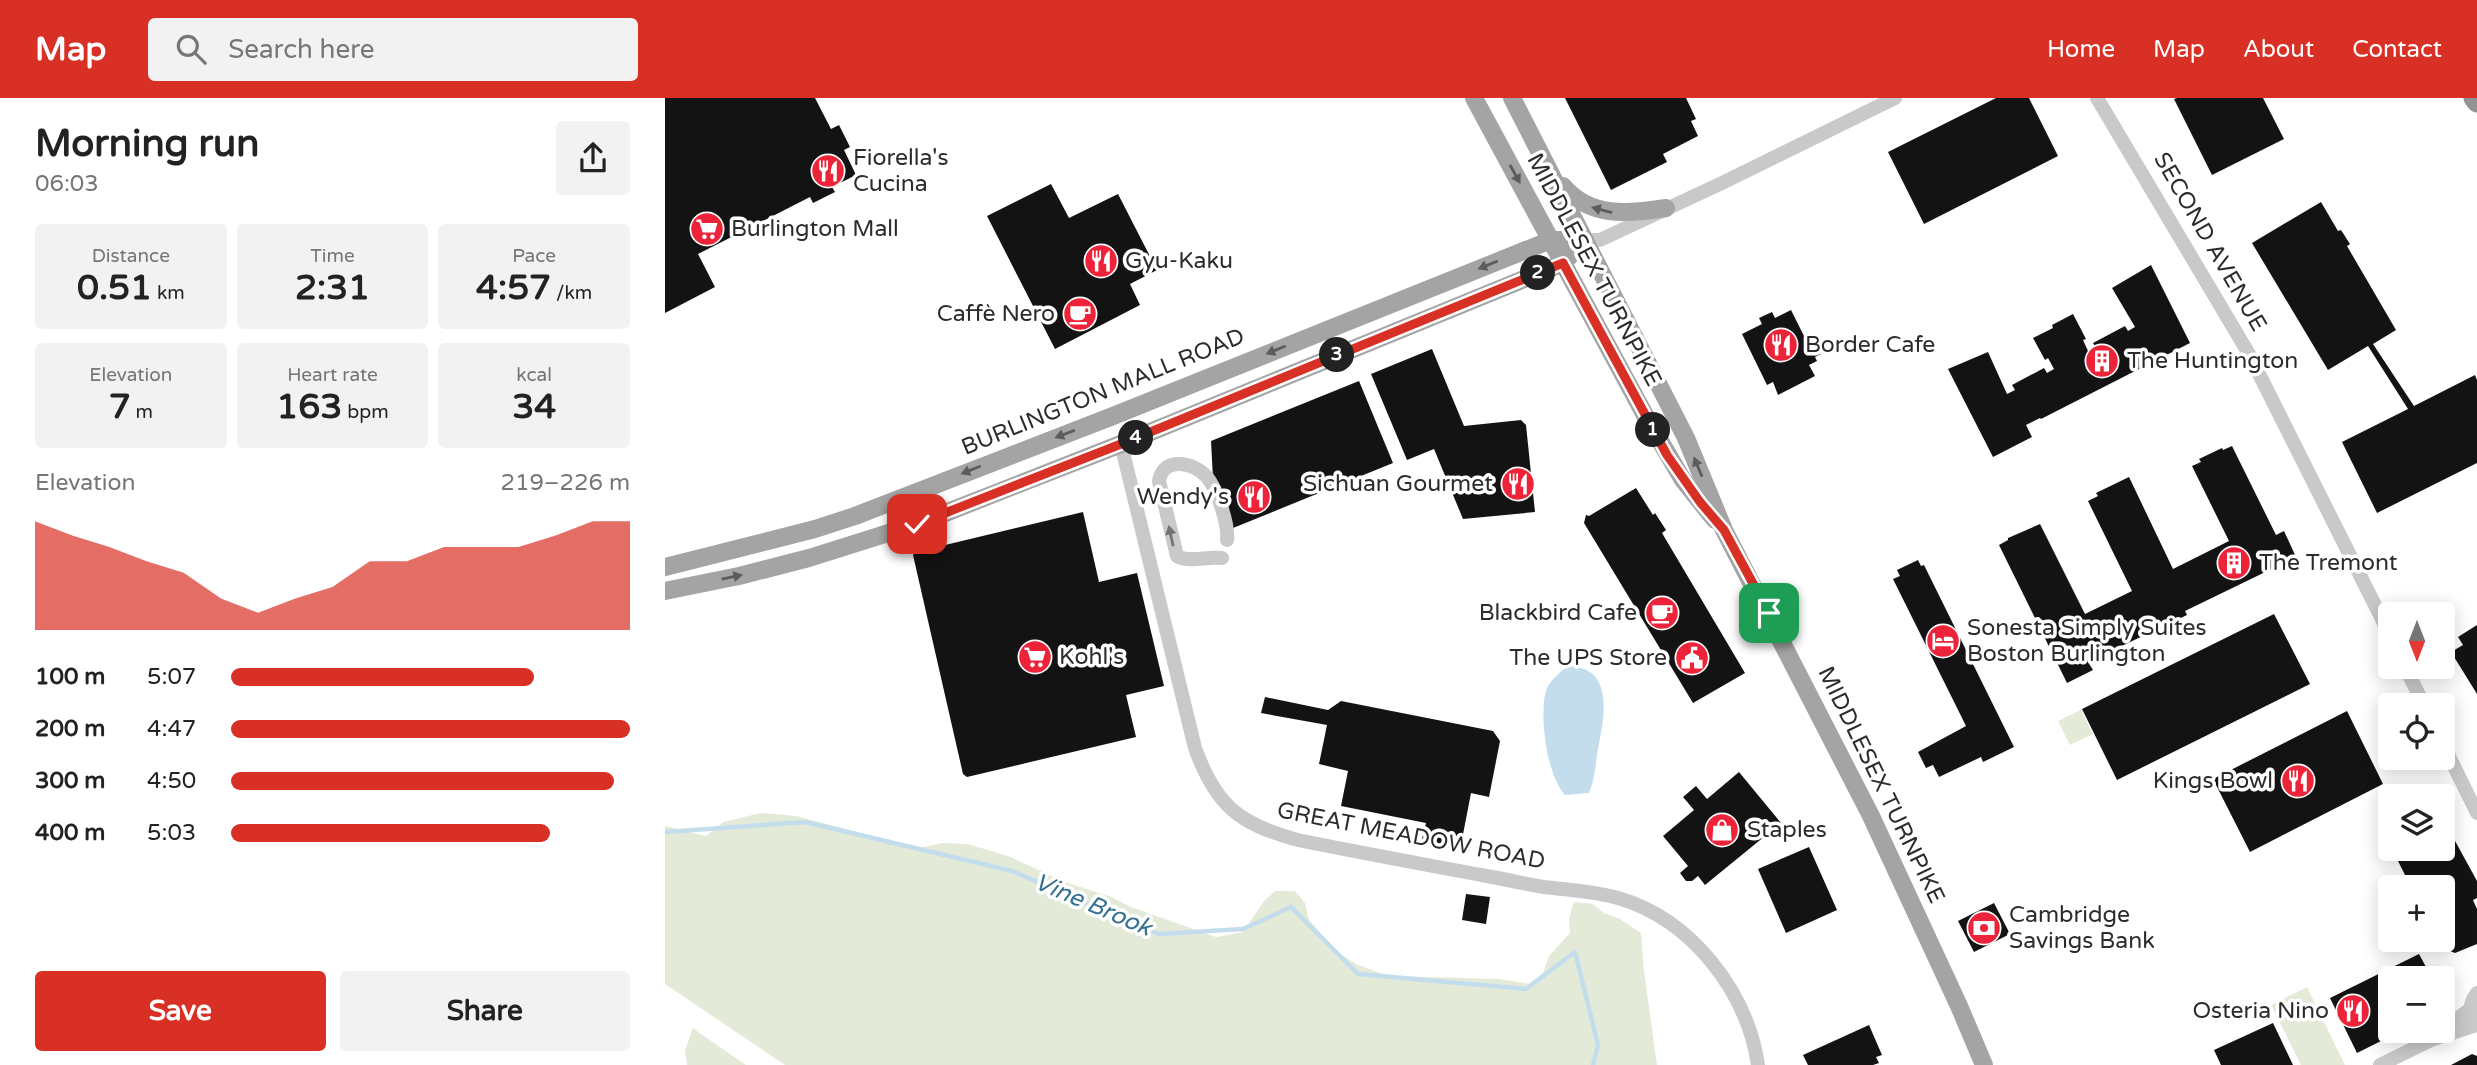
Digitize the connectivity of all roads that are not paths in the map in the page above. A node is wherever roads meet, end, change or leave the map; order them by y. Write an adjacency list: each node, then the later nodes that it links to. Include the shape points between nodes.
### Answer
1 (1474, 98): 9 (main road, MIDDLESEX TURNPIKE, one-way to 9)
2 (1512, 98): 7 (main road, MIDDLESEX TURNPIKE)
3 (1895, 98): 8 (street)
4 (2097, 98): 19 (street, SECOND AVENUE, via 2244,344)
5 (2474, 98): 6 (highway)
6 (2477, 103)
7 (1552, 172): 8 (main road, one-way to 7, via 1613,213 1593,208 1566,190); 10 (main road, MIDDLESEX TURNPIKE)
8 (1666, 208): 10 (street, via 1600,240)
9 (1551, 240): 10 (main road); 11 (main road, MIDDLESEX TURNPIKE); 12 (main road, BURLINGTON MALL ROAD, one-way to 12)
10 (1585, 240): 11 (main road); 14 (main road, MIDDLESEX TURNPIKE, one-way to 10, via 1686,438)
11 (1563, 263): 13 (main road); 14 (main road, MIDDLESEX TURNPIKE, via 1667,455)
12 (1113, 416): 13 (main road); 17 (main road, BURLINGTON MALL ROAD, one-way to 17, via 855,516)
13 (1121, 444): 18 (main road, one-way to 13, via 866,541); 28 (street, GREAT MEADOW ROAD, via 1195,748 1222,802 1262,829 1298,840 1605,895 1646,909 1710,961 1750,1030)
14 (1724, 530): 29 (main road, MIDDLESEX TURNPIKE, via 1871,816)
15 (1227, 540): 16 (street, one-way to 15, via 1185,561 1177,556 1159,481 1165,467 1180,463 1208,479 1229,530)
16 (1222, 558)
17 (665, 567)
18 (666, 591)
19 (2378, 612)
20 (2455, 768): 21 (street)
21 (2477, 813)
22 (2477, 993): 23 (street)
23 (2470, 1009): 24 (street); 25 (street)
24 (2455, 1021)
25 (2477, 1024): 26 (street)
26 (2455, 1029)
27 (2421, 1043): 30 (street)
28 (1758, 1065)
29 (1985, 1065)
30 (2380, 1065)

